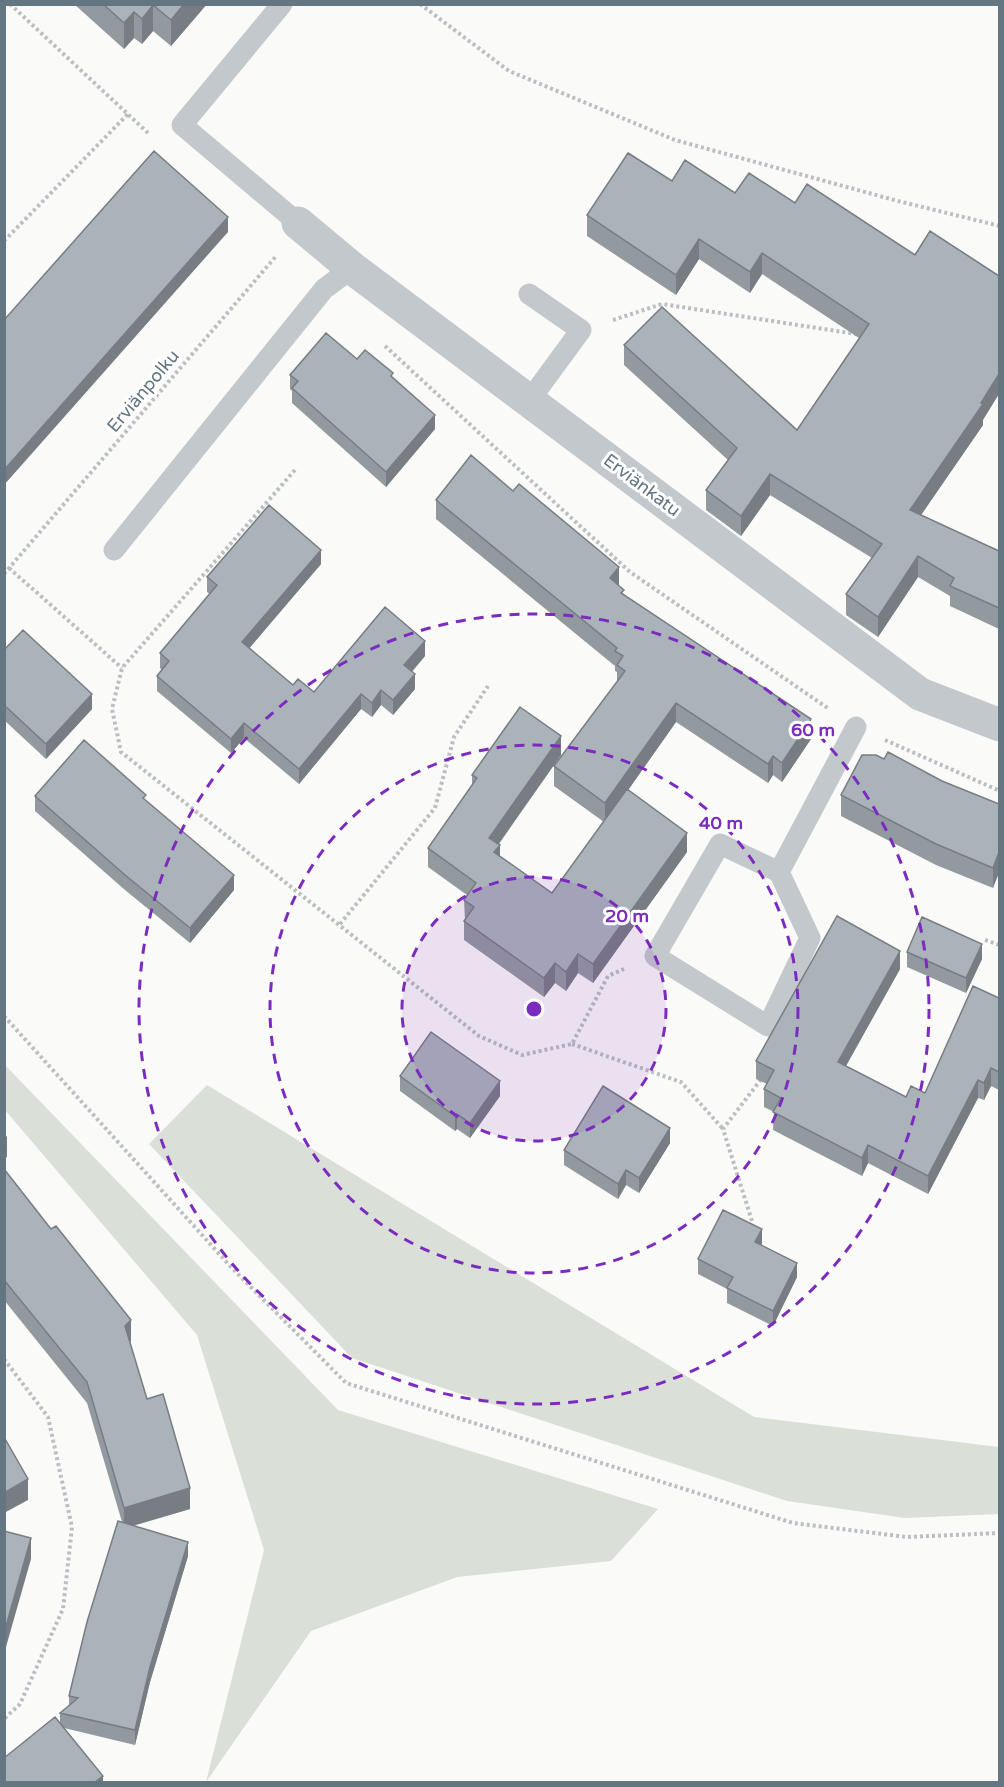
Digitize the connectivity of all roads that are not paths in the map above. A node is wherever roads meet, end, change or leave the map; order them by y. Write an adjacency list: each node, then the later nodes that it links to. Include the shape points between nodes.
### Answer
1 (282, 4): 2 (lane, via 182,125)
2 (298, 223): 3 (street, Erviänkatu)
3 (352, 268): 5 (street, Erviänkatu); 6 (lane, via 324,290)
4 (529, 294): 5 (lane, via 581,330)
5 (529, 401): 7 (street, Erviänkatu, via 920,694)
6 (114, 550)
7 (999, 725)
8 (856, 727): 9 (lane)
9 (779, 872): 9 (lane, via 810,938 768,1026 655,956 720,844)

